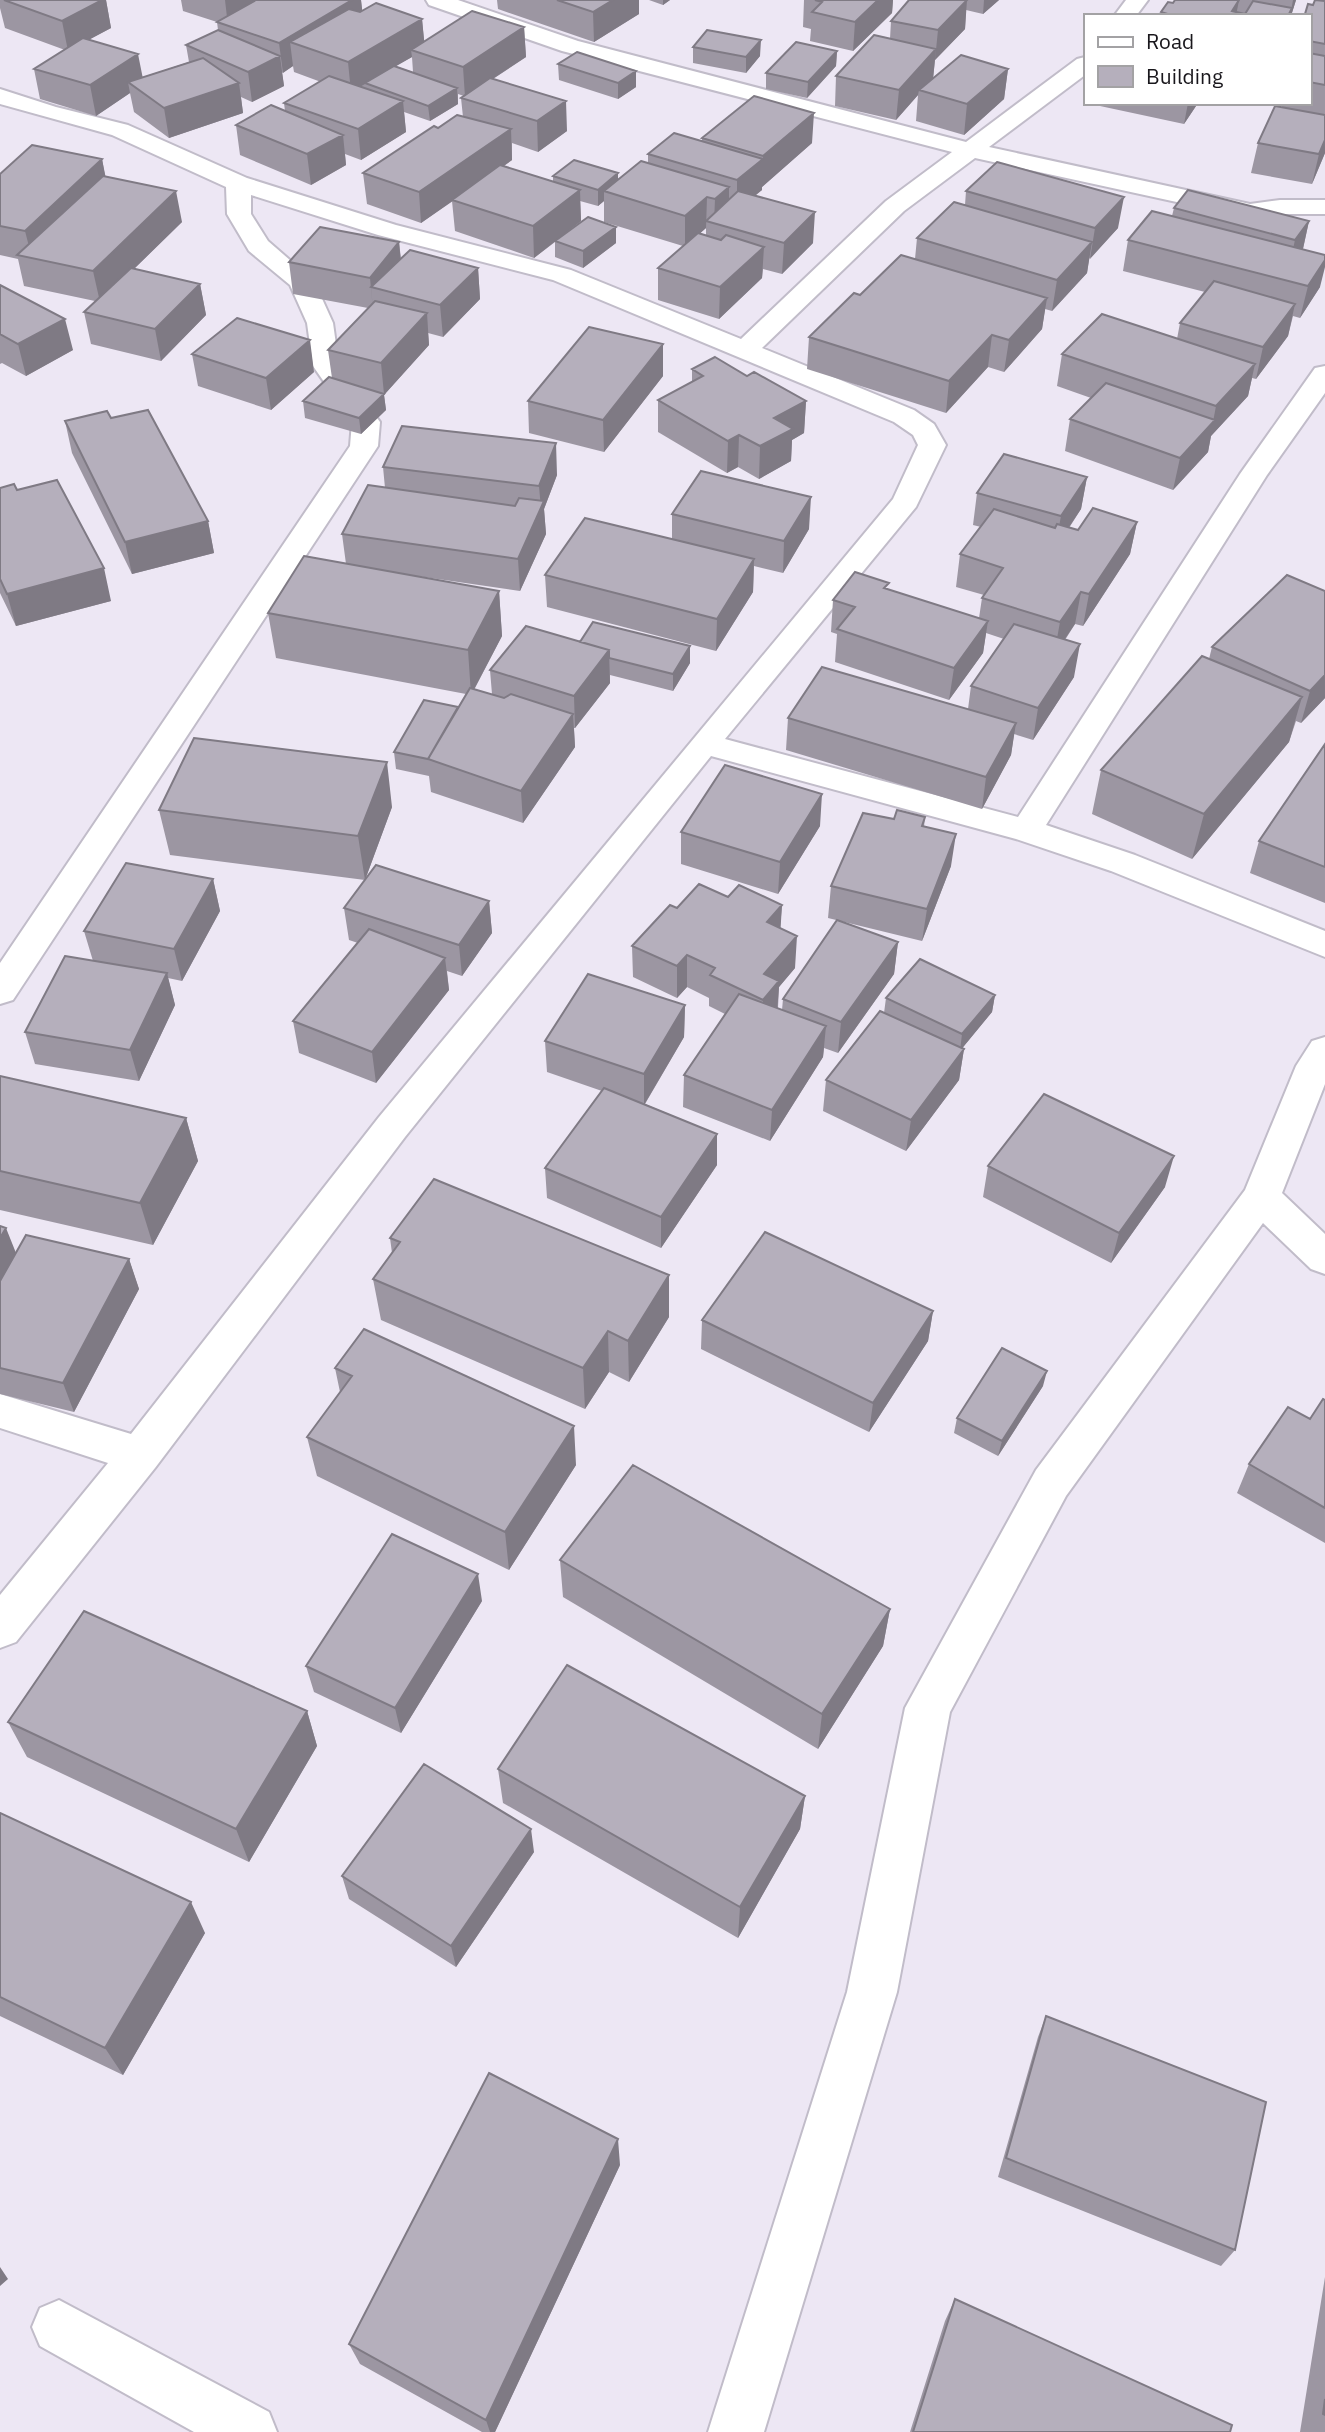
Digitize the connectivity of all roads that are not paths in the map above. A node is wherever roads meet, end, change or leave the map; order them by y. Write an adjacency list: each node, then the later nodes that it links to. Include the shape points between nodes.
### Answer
1 (439, 0): 4 (street, via 570,46)
2 (1084, 65): 4 (street)
3 (0, 96): 5 (street, via 120,131)
4 (971, 150): 6 (street, via 1250,211); 7 (street, via 895,206)
5 (238, 183): 7 (street, via 387,230 562,275); 12 (street, via 239,214 258,246 301,281 320,323 326,366 366,422 365,446)
6 (1325, 207)
7 (745, 350): 9 (street, via 904,416 924,430 932,445 906,501)
8 (1325, 374): 10 (street, via 1254,474)
9 (704, 744): 10 (street); 17 (street, via 392,1127)
10 (1026, 830): 11 (street, via 1123,863)
11 (1325, 945)
12 (0, 991)
13 (1325, 1050): 14 (street, via 1314,1066)
14 (1261, 1197): 15 (street); 21 (street, via 1052,1483 928,1708 872,1992)
15 (1325, 1258)
16 (0, 1411): 17 (street)
17 (139, 1455): 18 (street)
18 (0, 1628)
19 (59, 2327): 20 (street)
20 (249, 2432)
21 (736, 2432)

